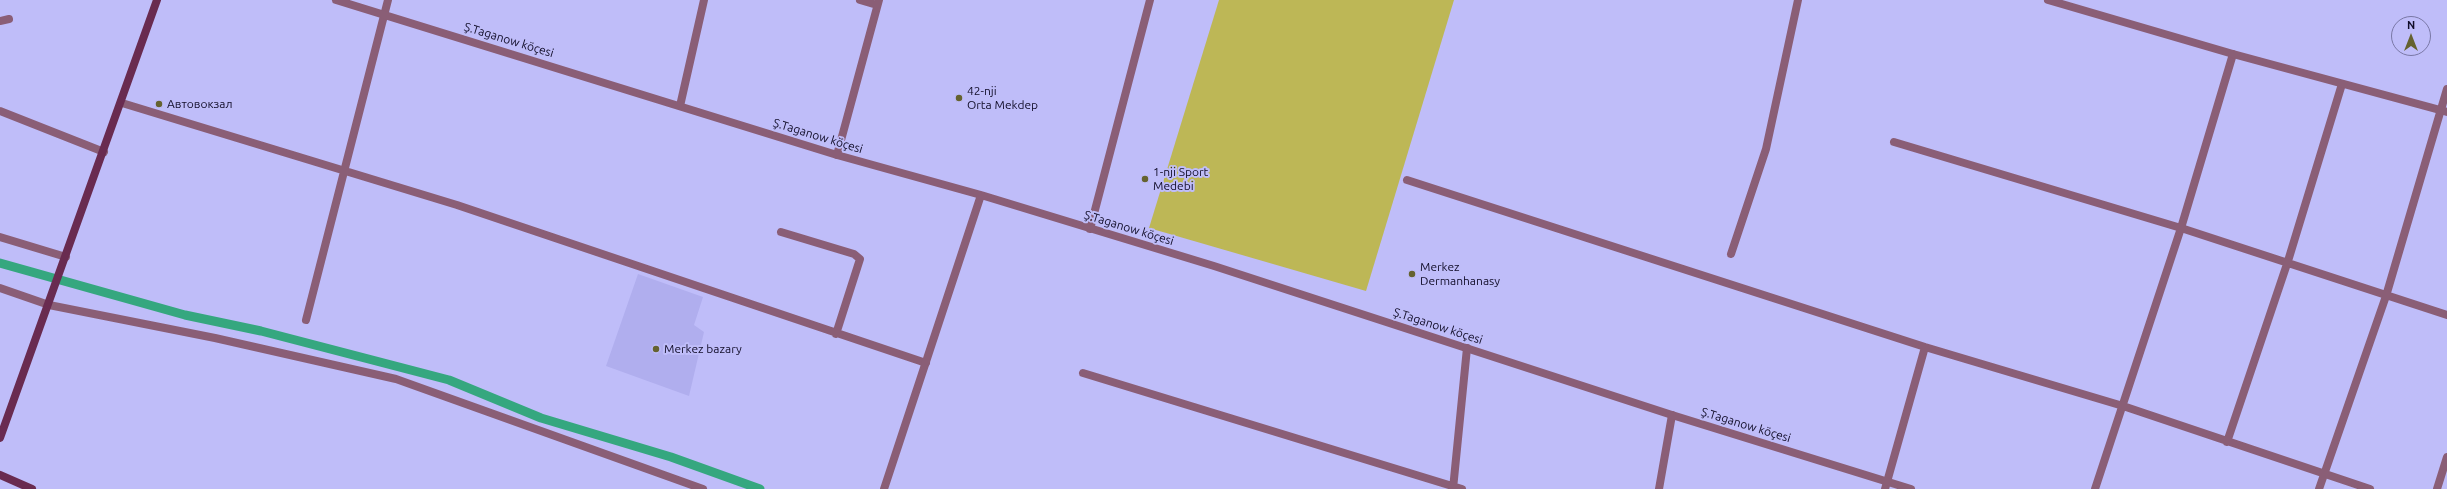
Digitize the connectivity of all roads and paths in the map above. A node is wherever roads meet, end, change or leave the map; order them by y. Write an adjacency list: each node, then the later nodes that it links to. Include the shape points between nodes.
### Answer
1 (157, 0): 16 (main road)
2 (336, 0): 10 (street, Ş.Taganow köçesi)
3 (388, 0): 10 (street)
4 (704, 0): 17 (street)
5 (860, 0): 9 (street)
6 (1150, 0): 27 (street)
7 (1798, 0): 30 (street, via 1766,149)
8 (2048, 0): 13 (street)
9 (878, 3): 22 (street)
10 (384, 14): 17 (street, Ş.Taganow köçesi); 23 (street)
11 (9, 20): 12 (street)
12 (0, 21)
13 (2233, 54): 14 (street); 26 (street)
14 (2342, 84): 19 (street); 32 (street)
15 (2447, 89): 19 (street)
16 (122, 103): 21 (main road); 23 (street)
17 (680, 106): 22 (street, Ş.Taganow köçesi)
18 (0, 111): 21 (street)
19 (2444, 111): 34 (street)
20 (1894, 142): 26 (street)
21 (104, 152): 31 (main road)
22 (837, 155): 25 (street, Ş.Taganow köçesi)
23 (345, 170): 37 (street); 38 (street, via 457,205)
24 (1406, 180): 39 (street)
25 (981, 195): 27 (street, Ş.Taganow köçesi); 41 (street)
26 (2181, 228): 32 (street); 43 (street)
27 (1090, 229): 40 (street, Ş.Taganow köçesi, via 1214,266)
28 (781, 232): 38 (street, via 854,254 860,259)
29 (0, 237): 31 (street)
30 (1732, 254)
31 (65, 260): 35 (main road)
32 (2288, 261): 34 (street); 46 (street)
33 (0, 288): 35 (street)
34 (2386, 296): 36 (street); 48 (street)
35 (49, 304): 45 (main road); 53 (street, via 396,379)
36 (2447, 315)
37 (306, 320)
38 (836, 334): 41 (street)
39 (1925, 347): 43 (street); 50 (street)
40 (1467, 348): 44 (street, Ş.Taganow köçesi); 51 (street)
41 (926, 363): 54 (street)
42 (1083, 373): 51 (street)
43 (2123, 406): 46 (street); 58 (street)
44 (1672, 415): 50 (street, Ş.Taganow köçesi); 56 (street)
45 (0, 438)
46 (2227, 442): 48 (street)
47 (2447, 456): 61 (street)
48 (2324, 474): 59 (street); 60 (street)
49 (0, 475): 52 (main road)
50 (1886, 485): 57 (street, Ş.Taganow köçesi)
51 (1453, 488): 55 (street)
52 (32, 489)
53 (703, 489)
54 (884, 489)
55 (1462, 489)
56 (1658, 489)
57 (1911, 489)
58 (2095, 489)
59 (2319, 489)
60 (2370, 489)
61 (2437, 489)

